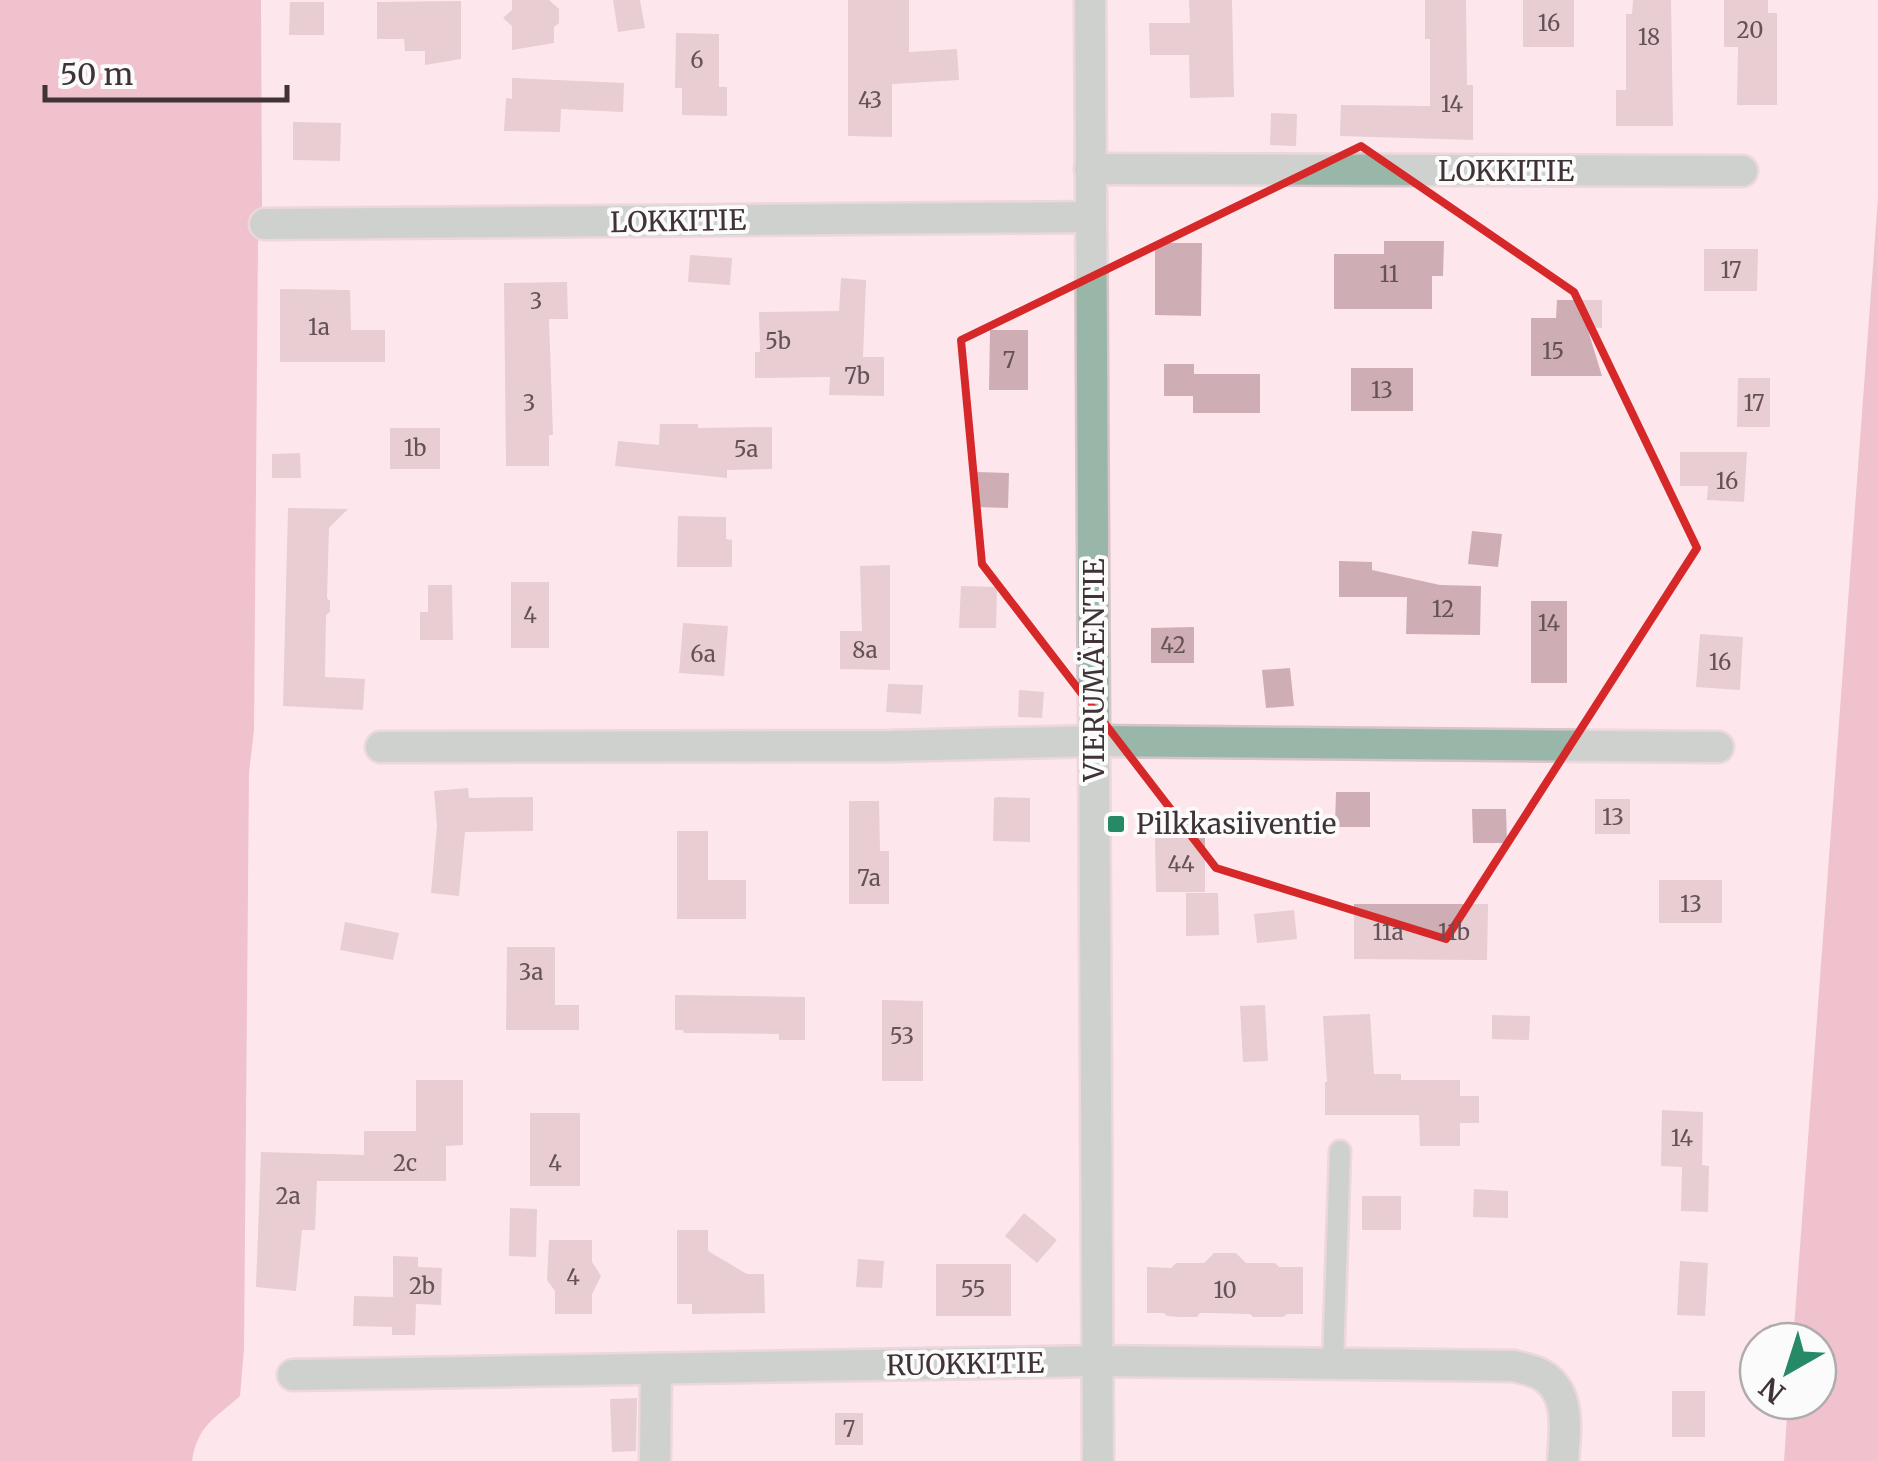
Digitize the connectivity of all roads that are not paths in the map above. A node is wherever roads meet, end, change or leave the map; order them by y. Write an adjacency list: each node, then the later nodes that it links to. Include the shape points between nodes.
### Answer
1 (1090, 0): 2 (street, VIERUMÄENTIE)
2 (1090, 169): 3 (street, LOKKITIE); 4 (street, VIERUMÄENTIE)
3 (1742, 171)
4 (1091, 217): 5 (street, LOKKITIE); 6 (street, VIERUMÄENTIE)
5 (265, 224)
6 (1095, 741): 7 (street); 8 (street); 10 (street, VIERUMÄENTIE)
7 (1718, 746)
8 (381, 747)
9 (1340, 1151): 11 (lane)
10 (1097, 1361): 11 (street, RUOKKITIE); 12 (street, RUOKKITIE); 15 (street, VIERUMÄENTIE)
11 (1333, 1364): 16 (street, RUOKKITIE, via 1514,1366 1538,1373 1566,1407)
12 (656, 1369): 13 (street, RUOKKITIE); 14 (street)
13 (292, 1375)
14 (655, 1461)
15 (1098, 1461)
16 (1563, 1461)

